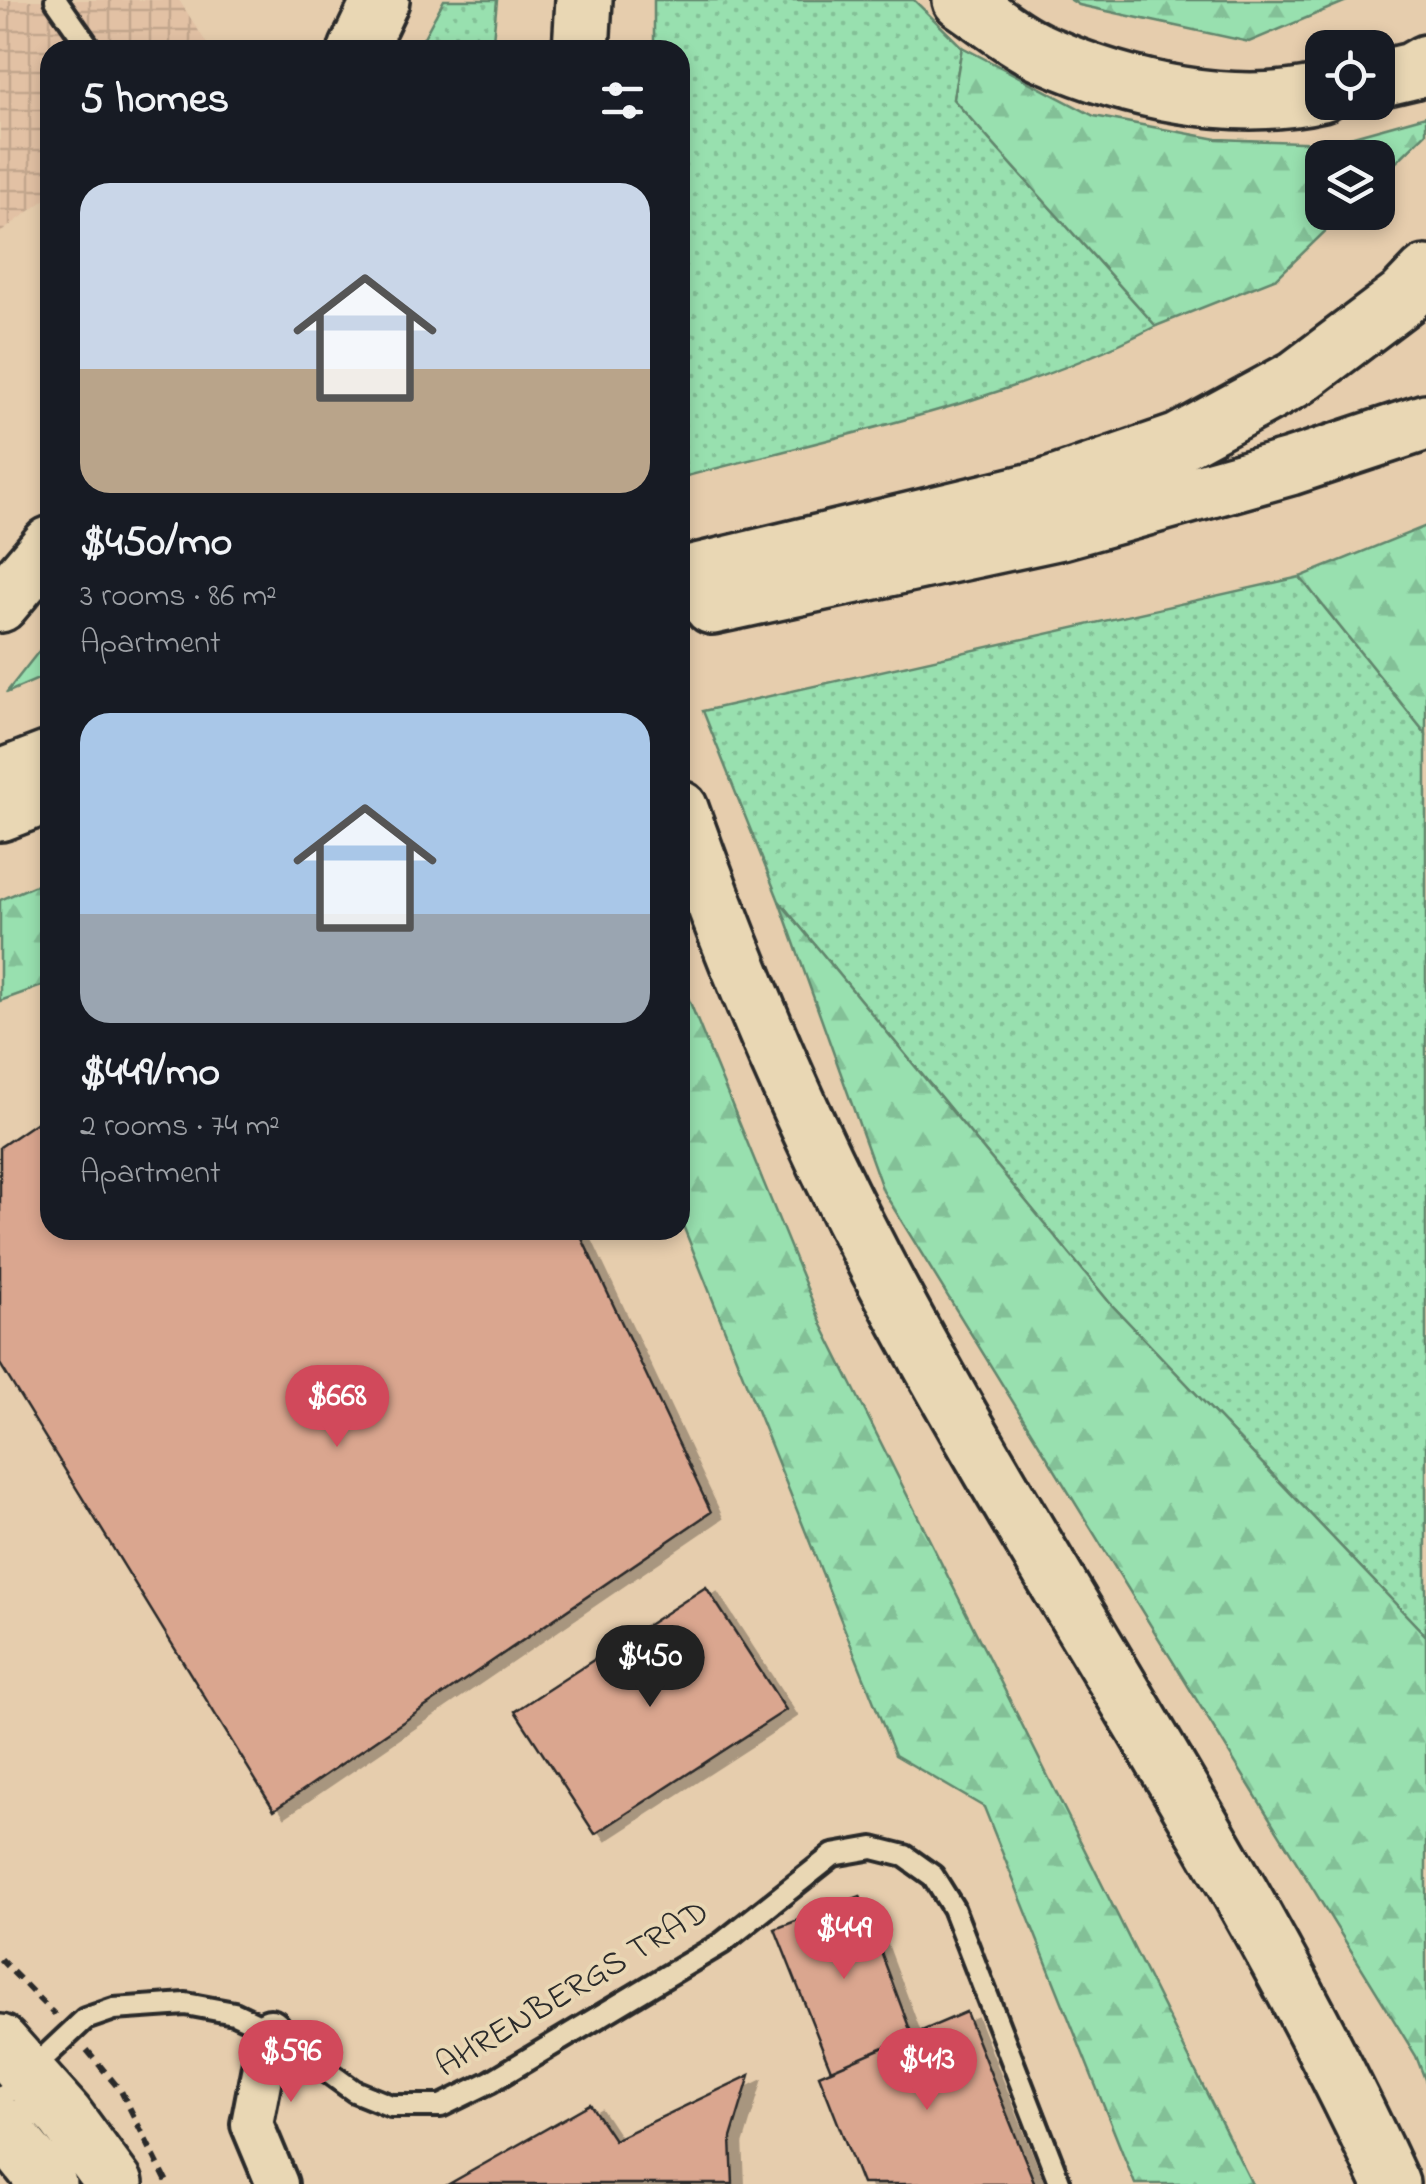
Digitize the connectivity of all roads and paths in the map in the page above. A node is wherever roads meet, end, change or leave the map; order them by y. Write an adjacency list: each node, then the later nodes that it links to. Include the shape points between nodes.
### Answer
1 (56, 0): 5 (lane)
2 (382, 0): 6 (main road)
3 (584, 0): 7 (main road)
4 (960, 0): 10 (main road, via 1042,53 1134,86 1226,101)
5 (84, 40)
6 (362, 40)
7 (582, 40)
8 (1426, 64): 9 (main road)
9 (1395, 76)
10 (1305, 94)
11 (1426, 274): 14 (main road, via 1296,378 1179,442 1042,489)
12 (1426, 422): 16 (main road, via 1060,531)
13 (40, 557): 15 (main road)
14 (690, 574)
15 (0, 604)
16 (690, 612)
17 (40, 764): 18 (main road)
18 (0, 778)
19 (40, 798): 20 (main road)
20 (0, 813)
21 (690, 839): 32 (main road, via 801,1114 892,1294 1278,1960)
22 (0, 1960): 24 (path)
23 (270, 2030): 24 (lane, AHRENBERGS TRAD, via 234,2013 186,2004 114,2009); 30 (street, via 252,2124); 31 (lane, AHRENBERGS TRAD, via 354,2091 391,2106 441,2106 722,1943 834,1855 873,1848 904,1856 933,1876 952,1908)
24 (70, 2032): 25 (lane, AHRENBERGS TRAD); 29 (path, via 121,2091)
25 (10, 2071): 28 (main road)
26 (0, 2124): 27 (main road)
27 (48, 2184)
28 (115, 2184)
29 (168, 2184)
30 (276, 2184)
31 (1060, 2184)
32 (1391, 2184)

